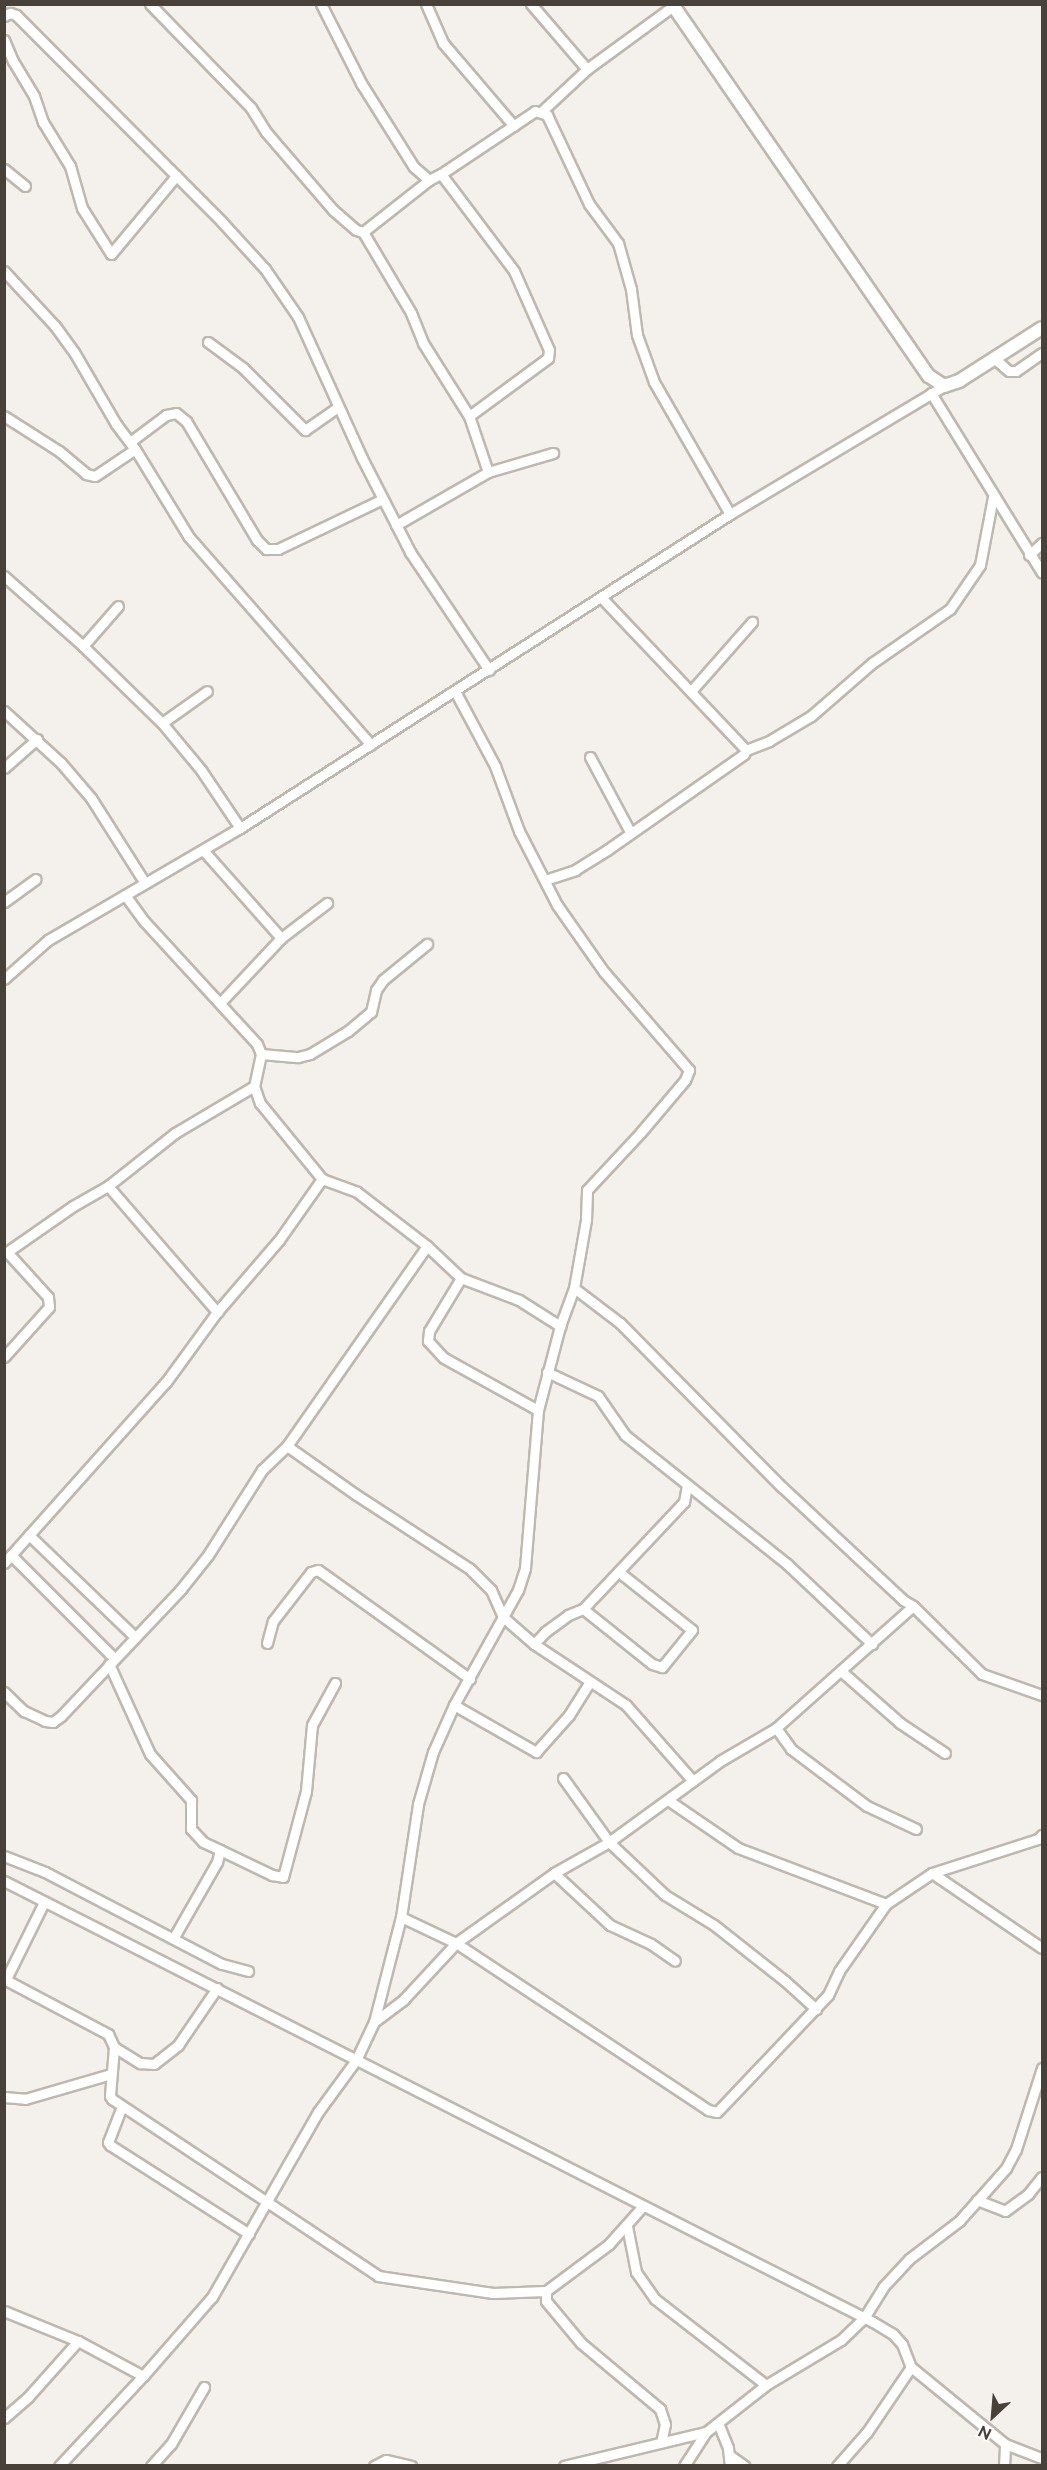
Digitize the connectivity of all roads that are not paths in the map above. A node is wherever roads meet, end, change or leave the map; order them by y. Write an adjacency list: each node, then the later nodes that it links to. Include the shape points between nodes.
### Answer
1 (19, 4): 7 (street)
2 (150, 4): 17 (street, via 251,108 266,132 333,210)
3 (321, 4): 15 (street, via 361,83 414,167)
4 (426, 4): 11 (street, via 443,43)
5 (531, 4): 9 (street)
6 (672, 5): 9 (street); 23 (street, via 916,362)
7 (7, 15): 14 (street, via 16,15)
8 (4, 40): 14 (street, via 34,96 43,122 70,165 81,208 111,254)
9 (587, 69): 10 (street)
10 (542, 111): 11 (street, via 535,111); 33 (street, via 589,204 618,243 631,289 637,335 654,382)
11 (514, 126): 13 (street)
12 (4, 169): 16 (street)
13 (441, 174): 15 (street); 27 (street, via 514,271 549,350 548,358)
14 (176, 176): 25 (street, via 265,269 298,317)
15 (429, 180): 17 (street)
16 (25, 186)
17 (363, 232): 27 (street, via 411,313 423,343)
18 (4, 271): 28 (street, via 55,326)
19 (1042, 328): 22 (street)
20 (208, 342): 25 (street, via 243,368 305,430)
21 (1042, 353): 22 (street, via 1010,372)
22 (995, 359): 23 (street)
23 (944, 386): 24 (street)
24 (932, 393): 31 (street); 33 (street)
25 (339, 407): 32 (street)
26 (4, 416): 28 (street, via 59,451 86,474 95,476)
27 (469, 416): 30 (street)
28 (132, 446): 32 (street, via 166,415 177,412 266,549 278,549); 50 (street, via 189,537)
29 (553, 453): 30 (street)
30 (488, 472): 34 (street)
31 (993, 497): 36 (street); 51 (street, via 980,566 950,609 872,663 811,716)
32 (382, 500): 34 (street)
33 (730, 514): 39 (street)
34 (396, 525): 43 (street)
35 (1042, 543): 36 (street)
36 (1029, 555): 37 (street)
37 (1042, 573)
38 (4, 576): 42 (street)
39 (602, 598): 43 (street); 44 (street)
40 (118, 606): 42 (street)
41 (752, 621): 44 (street)
42 (83, 646): 48 (street)
43 (489, 670): 46 (street)
44 (692, 690): 51 (street)
45 (207, 691): 48 (street)
46 (455, 692): 50 (street); 58 (street, via 495,766 519,831)
47 (4, 711): 49 (street)
48 (162, 723): 54 (street, via 201,770)
49 (37, 739): 53 (street); 59 (street, via 91,798)
50 (371, 745): 54 (street)
51 (746, 750): 55 (street, via 654,819)
52 (590, 757): 55 (street)
53 (4, 768)
54 (240, 828): 56 (street)
55 (630, 832): 58 (street, via 575,870)
56 (203, 850): 59 (street); 63 (street)
57 (36, 879): 61 (street)
58 (545, 880): 74 (street, via 556,905 604,972 689,1070 656,1115 586,1190 586,1220)
59 (145, 883): 60 (street)
60 (125, 895): 65 (street, via 48,940); 66 (street)
61 (4, 902)
62 (327, 903): 63 (street)
63 (281, 938): 66 (street)
64 (427, 944): 67 (street, via 383,980 376,990 371,1012 348,1031 310,1054)
65 (4, 979)
66 (220, 1003): 67 (street, via 257,1044)
67 (261, 1054): 68 (street)
68 (254, 1086): 69 (street, via 260,1103); 70 (street, via 175,1133)
69 (322, 1179): 71 (street, via 357,1192); 75 (street, via 279,1240)
70 (108, 1186): 72 (street); 75 (street)
71 (427, 1246): 73 (street); 80 (street)
72 (6, 1252): 77 (street, via 48,1298 49,1307)
73 (461, 1278): 76 (street, via 519,1300); 79 (street, via 429,1330 428,1341 444,1358)
74 (574, 1288): 76 (street); 86 (street, via 620,1323 782,1487)
75 (217, 1311): 82 (street, via 166,1382)
76 (560, 1326): 78 (street)
77 (4, 1357)
78 (547, 1372): 79 (street); 81 (street, via 598,1396 625,1435)
79 (538, 1410): 88 (street, via 525,1568)
80 (287, 1446): 88 (street, via 470,1569 491,1590); 89 (street, via 262,1470 208,1555 181,1589)
81 (687, 1485): 85 (street, via 684,1502); 92 (street, via 787,1564)
82 (29, 1535): 83 (street); 89 (street)
83 (11, 1555): 84 (street); 93 (street)
84 (4, 1563)
85 (619, 1572): 87 (street); 87 (street, via 692,1630 662,1666 652,1664)
86 (913, 1606): 92 (street); 99 (street, via 982,1674)
87 (583, 1609): 91 (street, via 568,1615)
88 (503, 1617): 91 (street); 95 (street)
89 (135, 1637): 93 (street)
90 (267, 1643): 95 (street, via 273,1621 311,1572 318,1570)
91 (534, 1644): 97 (street)
92 (872, 1644): 94 (street)
93 (112, 1661): 98 (street, via 52,1722 24,1711); 109 (street, via 150,1754 191,1800 191,1829)
94 (841, 1671): 101 (street); 102 (street, via 900,1722)
95 (470, 1679): 100 (street)
96 (335, 1683): 109 (street, via 312,1725 306,1791 283,1877)
97 (589, 1683): 100 (street, via 569,1714 536,1752); 104 (street, via 626,1705)
98 (4, 1692)
99 (1042, 1695)
100 (454, 1705): 116 (street, via 433,1752 418,1804)
101 (776, 1728): 104 (street); 106 (street, via 791,1749 848,1793)
102 (945, 1753)
103 (562, 1778): 108 (street)
104 (693, 1781): 105 (street)
105 (668, 1800): 108 (street); 115 (street, via 738,1848)
106 (916, 1829)
107 (1042, 1835): 112 (street)
108 (609, 1842): 111 (street); 124 (street, via 665,1895 714,1925)
109 (220, 1850): 117 (street)
110 (4, 1856): 117 (street, via 45,1872)
111 (554, 1873): 118 (street); 120 (street, via 610,1924)
112 (932, 1873): 115 (street); 119 (street)
113 (4, 1881): 114 (street)
114 (44, 1902): 122 (street); 123 (street)
115 (886, 1904): 124 (street)
116 (401, 1917): 118 (street); 125 (street)
117 (174, 1937): 121 (street, via 222,1964)
118 (456, 1943): 124 (street, via 708,2110 717,2112); 125 (street, via 404,1999)
119 (1042, 1948)
120 (675, 1961)
121 (248, 1971)
122 (5, 1979): 126 (street, via 108,2034)
123 (217, 1988): 126 (street, via 178,2045 154,2064 140,2063); 127 (street)
124 (816, 2009)
125 (374, 2022): 127 (street)
126 (114, 2047): 129 (street)
127 (356, 2060): 134 (street, via 318,2112); 135 (street)
128 (1042, 2068): 133 (street, via 1011,2160)
129 (111, 2074): 130 (street, via 25,2099); 131 (street, via 110,2096)
130 (4, 2097)
131 (122, 2106): 134 (street); 137 (street, via 110,2145)
132 (1042, 2177): 133 (street, via 1028,2194 1005,2211)
133 (977, 2200): 140 (street, via 959,2221 909,2259 883,2287)
134 (266, 2203): 137 (street); 138 (street, via 378,2276 493,2293)
135 (642, 2206): 136 (street); 140 (street)
136 (627, 2226): 138 (street); 144 (street, via 636,2272 655,2299)
137 (249, 2234): 143 (street, via 212,2297)
138 (546, 2291): 149 (street, via 546,2301 581,2343 660,2409 665,2424)
139 (4, 2311): 141 (street)
140 (864, 2318): 142 (street, via 902,2344); 144 (street, via 841,2340)
141 (78, 2341): 143 (street); 146 (street)
142 (911, 2367): 150 (street); 161 (street, via 867,2432)
143 (143, 2376): 153 (street)
144 (765, 2385): 147 (street)
145 (204, 2387): 154 (street, via 171,2444)
146 (4, 2418)
147 (718, 2423): 148 (street); 151 (street)
148 (706, 2432): 149 (street); 158 (street)
149 (661, 2443): 157 (street)
150 (1005, 2444): 152 (street); 162 (street)
151 (729, 2455): 159 (street); 160 (street)
152 (1042, 2458)
153 (59, 2466)
154 (151, 2466)
155 (374, 2466): 156 (street, via 386,2460)
156 (411, 2466)
157 (564, 2466)
158 (684, 2466)
159 (730, 2466)
160 (745, 2466)
161 (837, 2466)
162 (1004, 2466)

